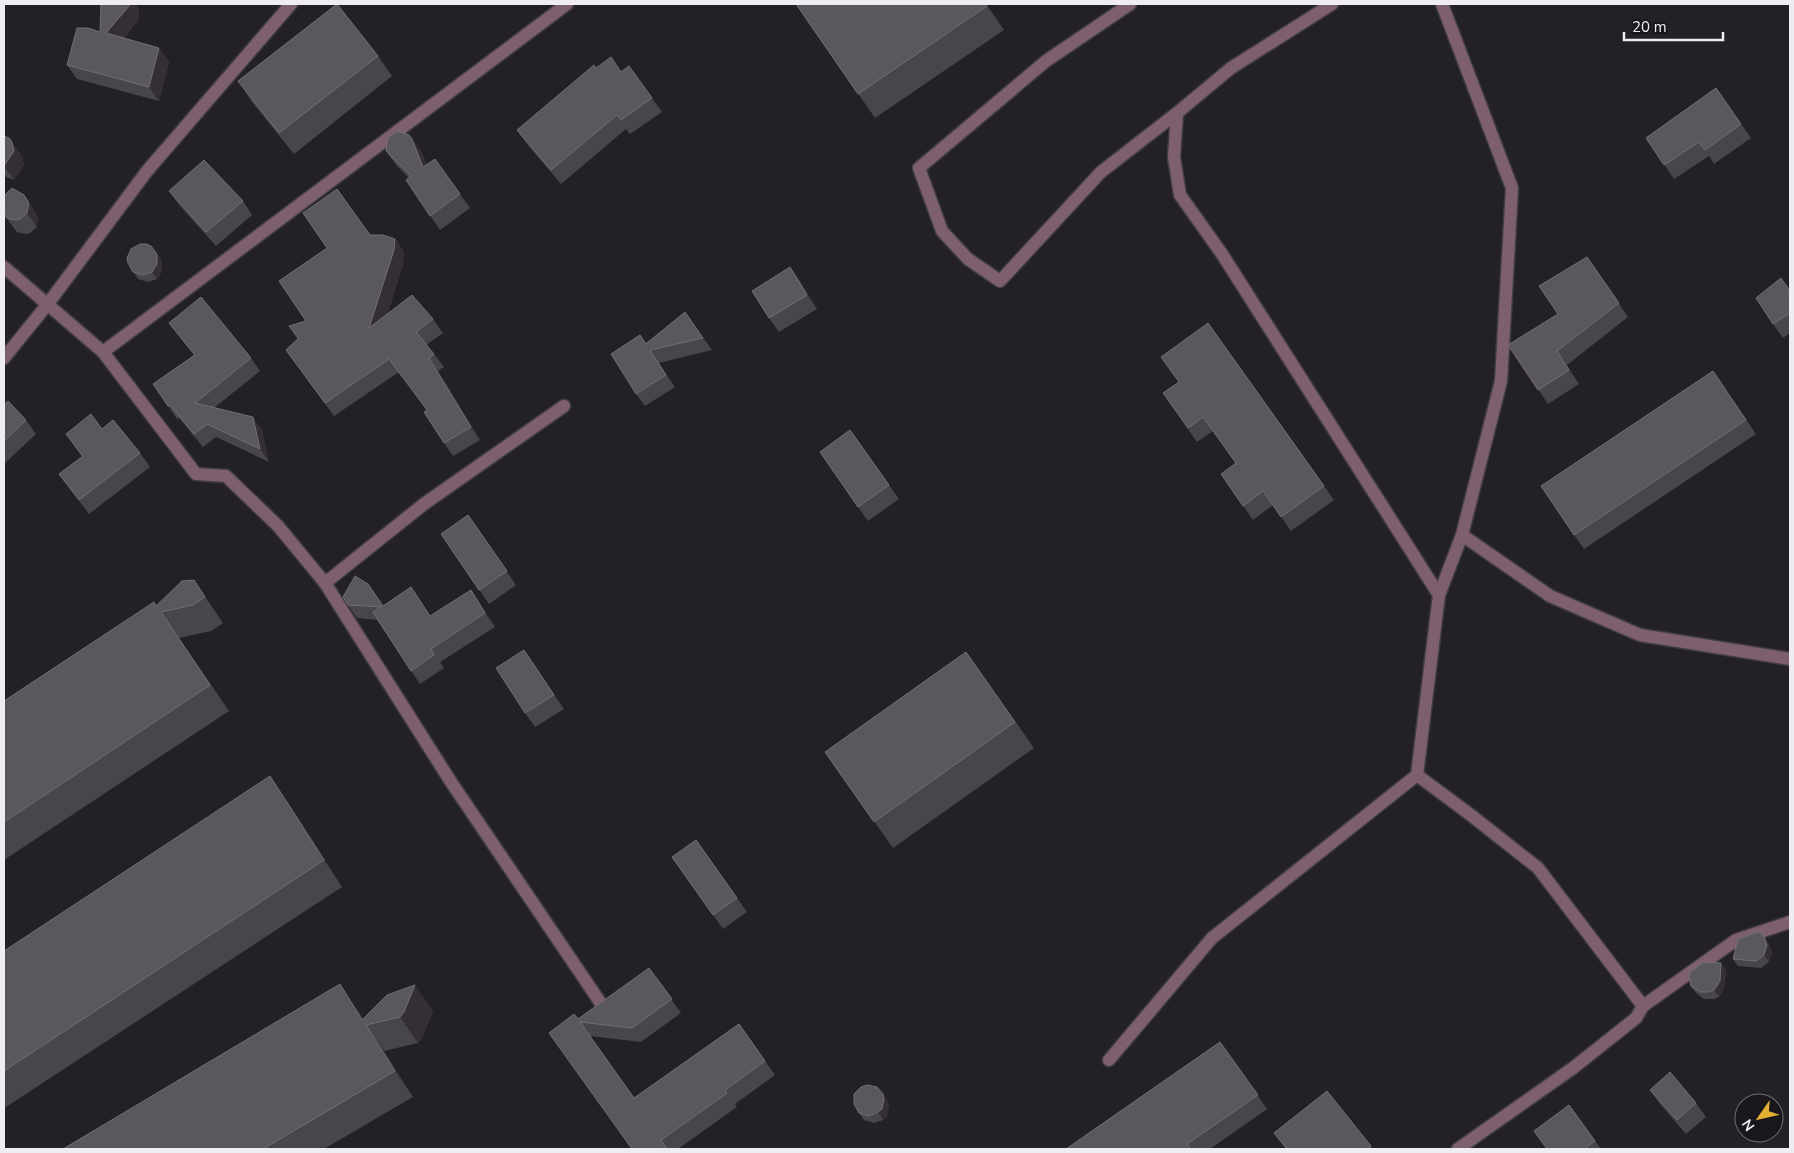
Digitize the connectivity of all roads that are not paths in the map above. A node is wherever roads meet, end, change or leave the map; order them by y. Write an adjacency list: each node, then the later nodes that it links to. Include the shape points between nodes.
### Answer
1 (291, 4): 8 (street, via 147,171)
2 (567, 4): 9 (street)
3 (1130, 4): 6 (street, via 1046,61 919,168 942,231 968,259 1000,281 1101,172)
4 (1332, 4): 6 (street, via 1231,68)
5 (1442, 4): 12 (street, via 1512,188 1501,381)
6 (1177, 113): 14 (street, via 1174,157 1180,195 1222,254)
7 (4, 267): 8 (street)
8 (47, 305): 9 (street); 10 (street)
9 (103, 352): 13 (street, via 196,474 226,476 278,526)
10 (4, 358)
11 (564, 406): 13 (street, via 424,504)
12 (1462, 535): 14 (street); 15 (street, via 1550,596 1640,635)
13 (326, 583): 18 (street, via 451,782)
14 (1439, 595): 16 (street)
15 (1790, 659)
16 (1417, 775): 19 (street, via 1538,868); 20 (street, via 1212,938)
17 (1790, 922): 19 (street, via 1736,940)
18 (602, 1005)
19 (1643, 1006): 21 (street, via 1636,1018 1580,1062)
20 (1109, 1060)
21 (1458, 1149)

